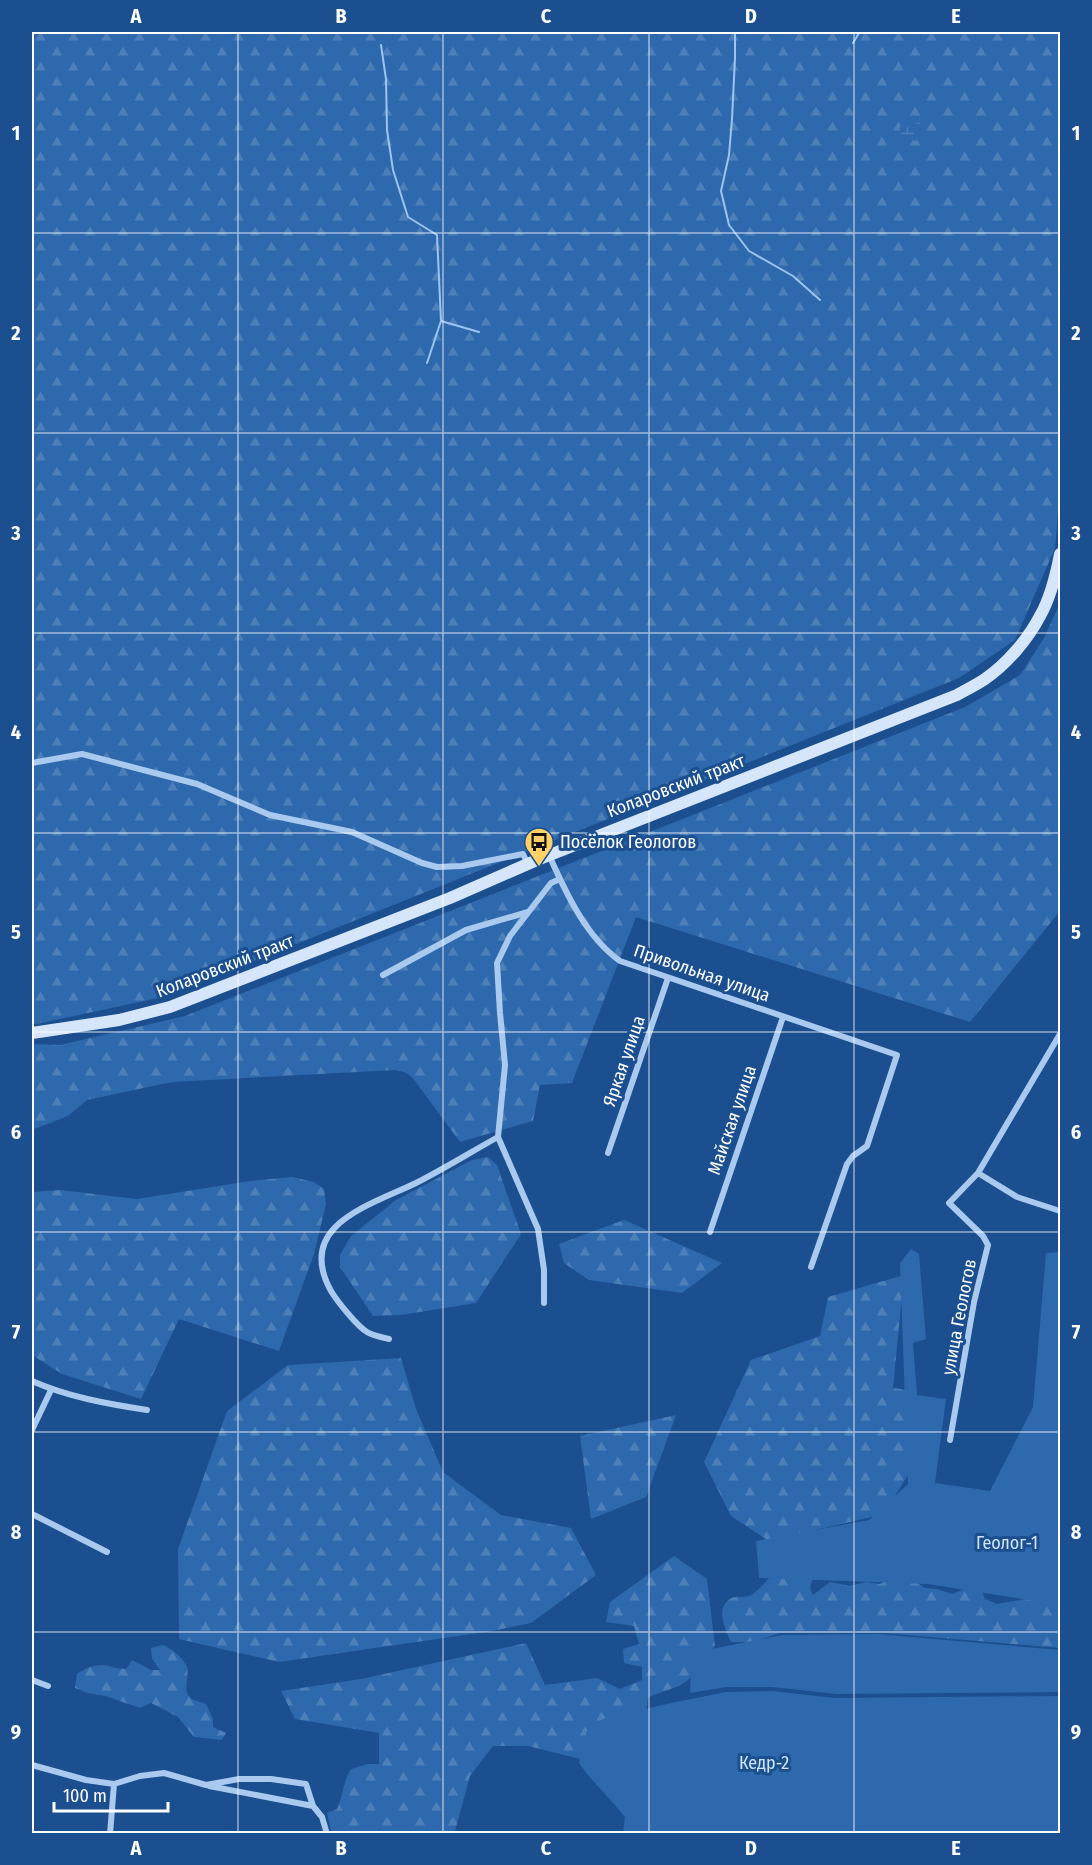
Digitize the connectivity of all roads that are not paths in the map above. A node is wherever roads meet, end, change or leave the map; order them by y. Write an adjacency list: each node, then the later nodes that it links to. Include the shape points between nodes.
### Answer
1 (1060, 554): 3 (street, Коларовский тракт, via 1041,616 1006,661 976,684 932,706)
2 (32, 763): 4 (street, via 82,754 94,757 197,784 270,815 352,832 438,867 523,854)
3 (549, 855): 4 (street, Коларовский тракт); 5 (street, Привольная улица)
4 (528, 864): 10 (street, Коларовский тракт, via 170,1007 119,1020)
5 (560, 879): 6 (street, via 551,883); 8 (street, Привольная улица, via 566,895 606,951 620,961)
6 (528, 912): 7 (street, via 466,930); 12 (street, via 497,963 505,1065)
7 (383, 975)
8 (668, 978): 9 (street, Привольная улица); 13 (street, Яркая улица)
9 (783, 1017): 16 (street, Майская улица); 17 (street, Привольная улица, via 897,1055 867,1146 846,1164)
10 (32, 1032)
11 (1060, 1034): 14 (street, улица Геологов)
12 (498, 1137): 18 (street, via 538,1229); 19 (street, via 352,1213 337,1224 325,1241 320,1258 332,1292 366,1332)
13 (608, 1153)
14 (978, 1173): 15 (street, via 1017,1197); 24 (street, улица Геологов, via 949,1203 988,1245)
15 (1060, 1211)
16 (710, 1232)
17 (811, 1267)
18 (544, 1303)
19 (389, 1339)
20 (32, 1381): 21 (street)
21 (51, 1390): 22 (street); 23 (street)
22 (147, 1410)
23 (32, 1431)
24 (950, 1440)
25 (32, 1514): 26 (street)
26 (107, 1552)
27 (32, 1680): 28 (street)
28 (48, 1686)
29 (32, 1765): 30 (street)
30 (114, 1784): 31 (street, via 164,1773); 33 (street)
31 (206, 1785): 32 (street); 32 (street, via 239,1779 306,1784)
32 (314, 1806): 34 (street)
33 (110, 1833)
34 (327, 1833)

